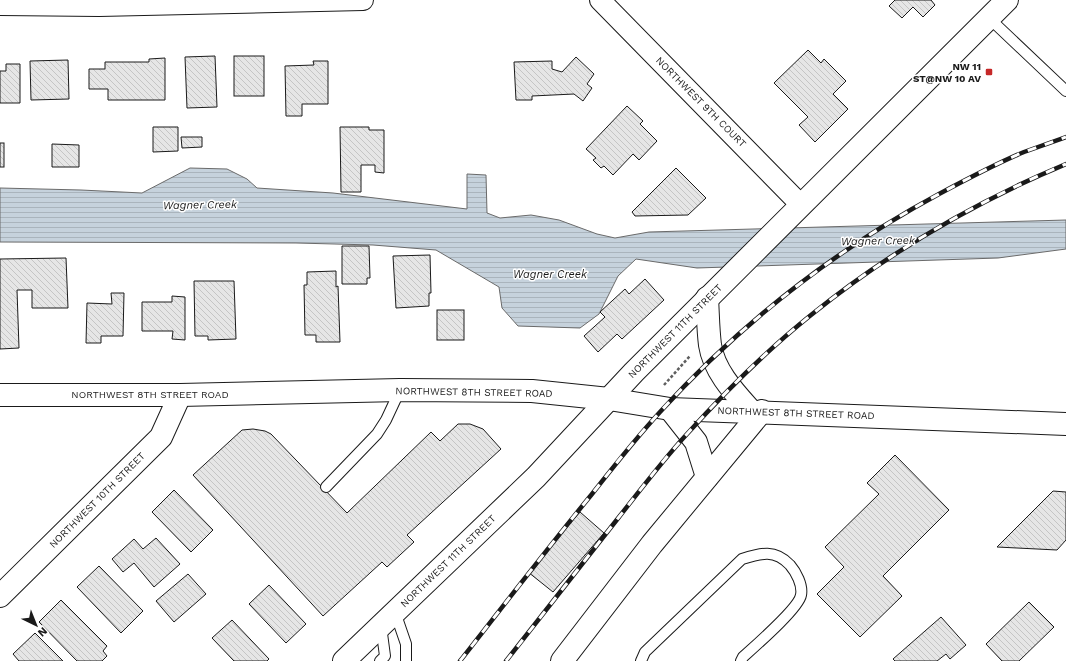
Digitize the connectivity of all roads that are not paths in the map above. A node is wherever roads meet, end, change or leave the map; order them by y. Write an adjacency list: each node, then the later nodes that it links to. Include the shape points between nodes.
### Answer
1 (363, 0): 4 (street)
2 (600, 0): 8 (street, NORTHWEST 9TH COURT)
3 (1005, 1): 6 (street, NORTHWEST 11TH STREET)
4 (96, 3): 5 (street)
5 (0, 5)
6 (989, 18): 7 (lane); 8 (street, NORTHWEST 11TH STREET)
7 (1066, 91)
8 (794, 212): 9 (street, NORTHWEST 11TH STREET)
9 (707, 298): 13 (street, NORTHWEST 11TH STREET); 15 (street, via 710,346 716,363 728,384)
10 (400, 390): 11 (street, NORTHWEST 8TH STREET ROAD); 13 (street, NORTHWEST 8TH STREET ROAD, via 532,391); 18 (lane, via 377,434)
11 (180, 394): 12 (street, NORTHWEST 8TH STREET ROAD); 19 (street, NORTHWEST 10TH STREET, via 161,437)
12 (0, 395)
13 (609, 399): 14 (street, NORTHWEST 8TH STREET ROAD); 20 (street, NORTHWEST 11TH STREET, via 536,477)
14 (670, 408): 15 (street, NORTHWEST 8TH STREET ROAD); 17 (street, via 696,442)
15 (756, 411): 16 (street, NORTHWEST 8TH STREET ROAD); 17 (street)
16 (1066, 424)
17 (707, 477): 26 (street)
18 (326, 487)
19 (0, 596)
20 (388, 618): 22 (lane); 24 (street, NORTHWEST 11TH STREET); 25 (lane, via 406,644)
21 (643, 657): 23 (lane, via 742,559 760,553 772,554 783,558 793,568 800,581 801,596 792,610)
22 (384, 659)
23 (742, 659)
24 (344, 661)
25 (406, 661)
26 (562, 661)

